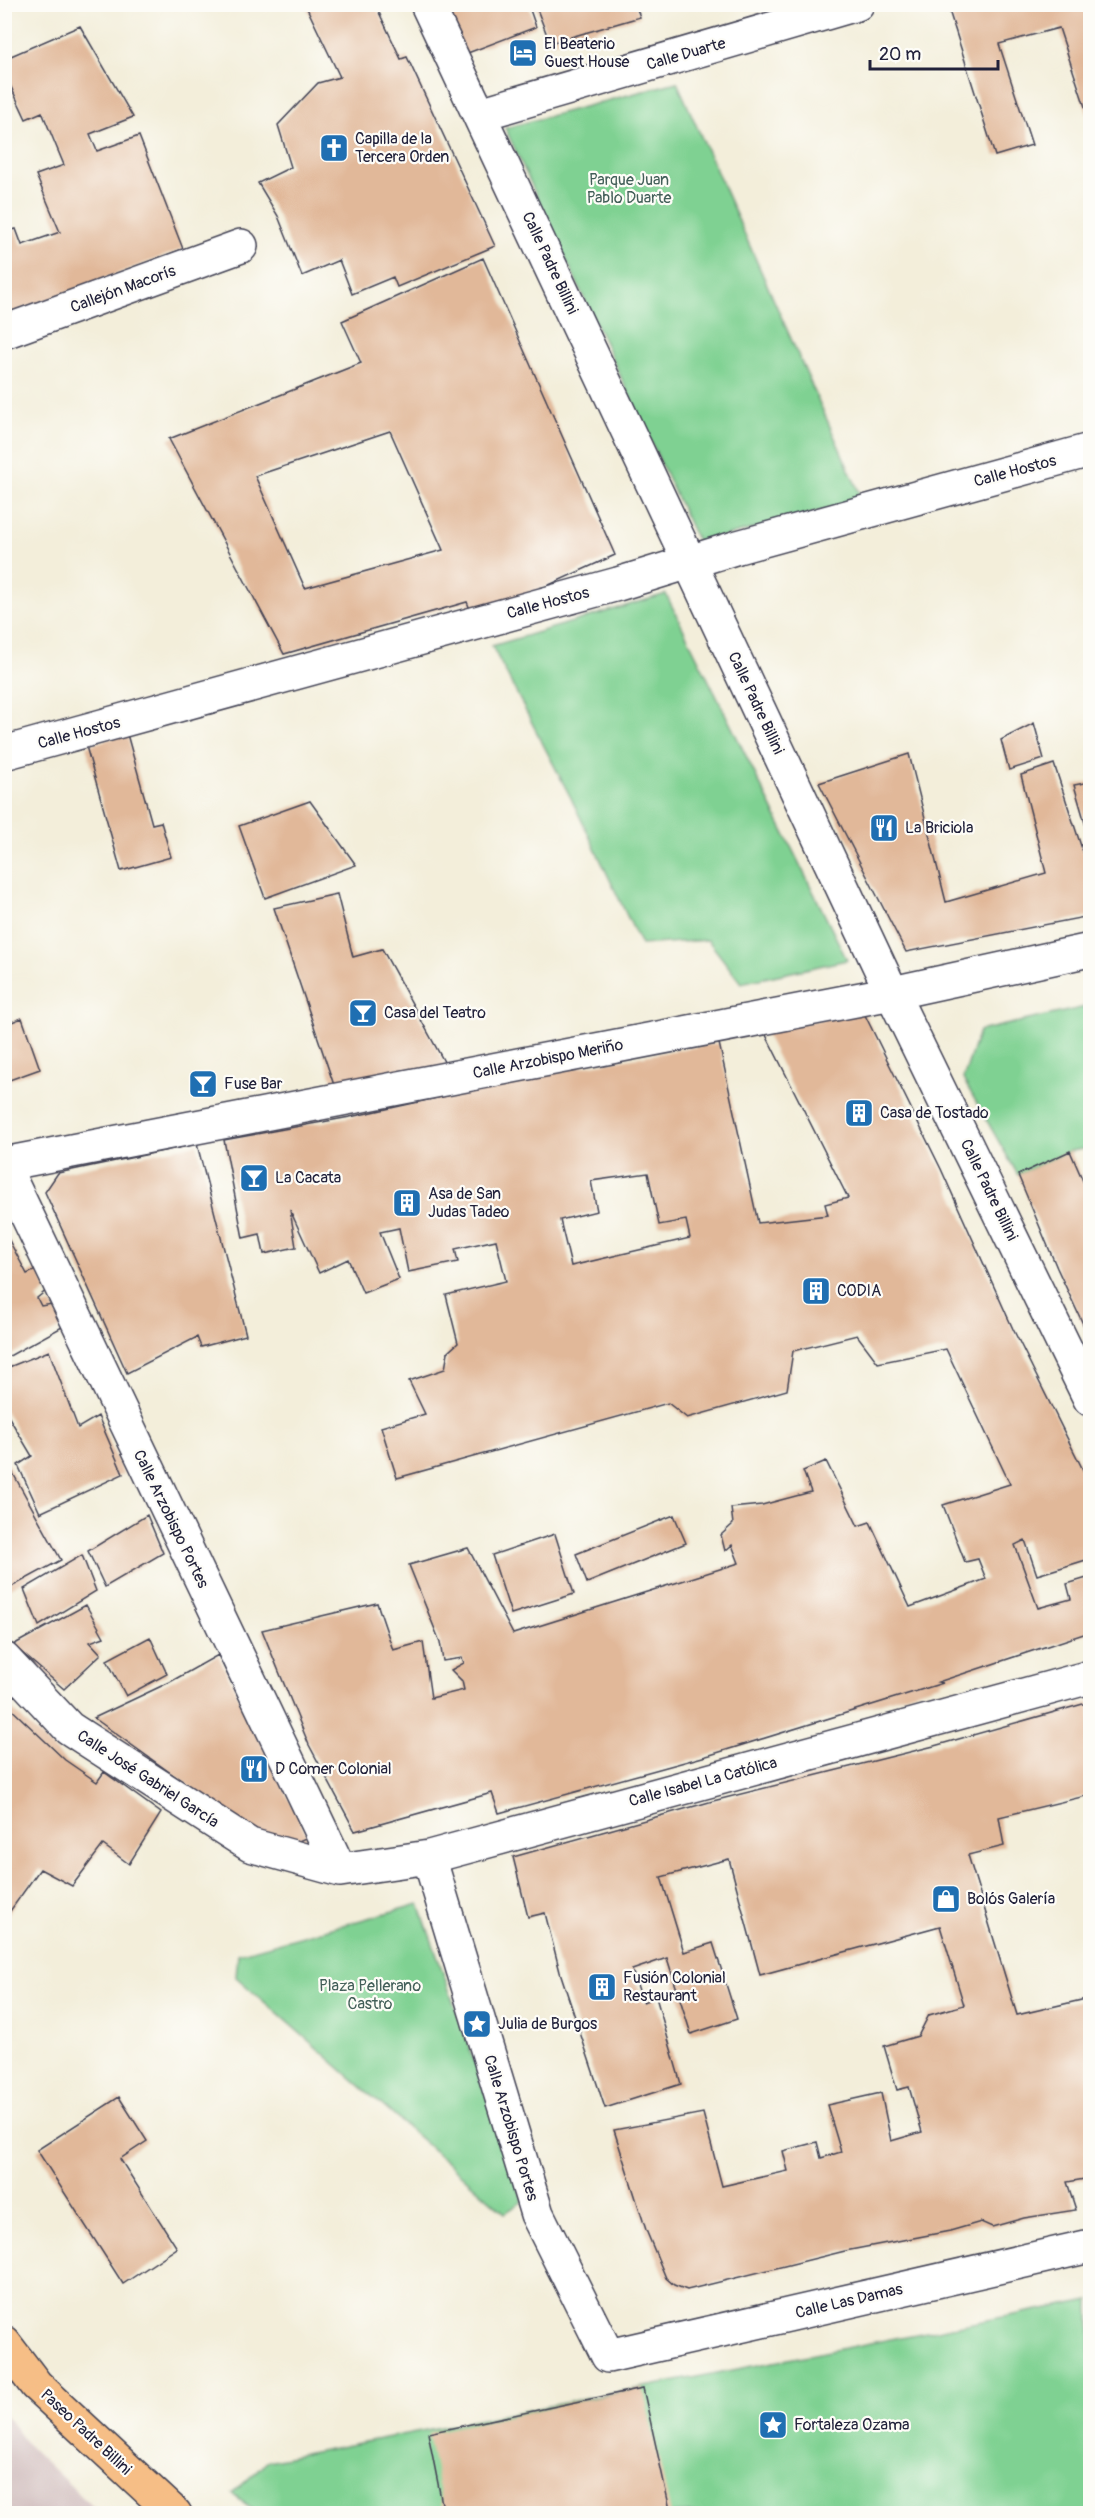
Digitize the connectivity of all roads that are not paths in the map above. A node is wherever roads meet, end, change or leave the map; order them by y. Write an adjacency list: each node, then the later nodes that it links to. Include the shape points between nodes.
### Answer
1 (427, 4): 3 (street, Calle Padre Billini)
2 (857, 4): 3 (street, Calle Duarte)
3 (480, 114): 7 (street, Calle Padre Billini)
4 (241, 246): 5 (street, Callejón Macorís)
5 (4, 332)
6 (1090, 450): 7 (street, Calle Hostos)
7 (691, 562): 8 (street, Calle Hostos); 10 (street, Calle Padre Billini)
8 (4, 753)
9 (1090, 950): 10 (street, Calle Arzobispo Meriño)
10 (892, 993): 11 (street, Calle Arzobispo Meriño); 12 (street, Calle Padre Billini)
11 (4, 1166): 16 (street, Calle Arzobispo Portes)
12 (1090, 1399)
13 (4, 1659): 16 (street, Calle José Gabriel García, via 69,1728 250,1845)
14 (1090, 1677): 15 (street, Calle Isabel La Católica)
15 (429, 1857): 16 (street, Calle Isabel La Católica); 19 (street, Calle Arzobispo Portes, via 537,2214)
16 (327, 1866)
17 (1090, 2246): 19 (street, Calle Las Damas)
18 (4, 2343): 20 (main road, Paseo Padre Billini, via 36,2385)
19 (608, 2356)
20 (175, 2514)

